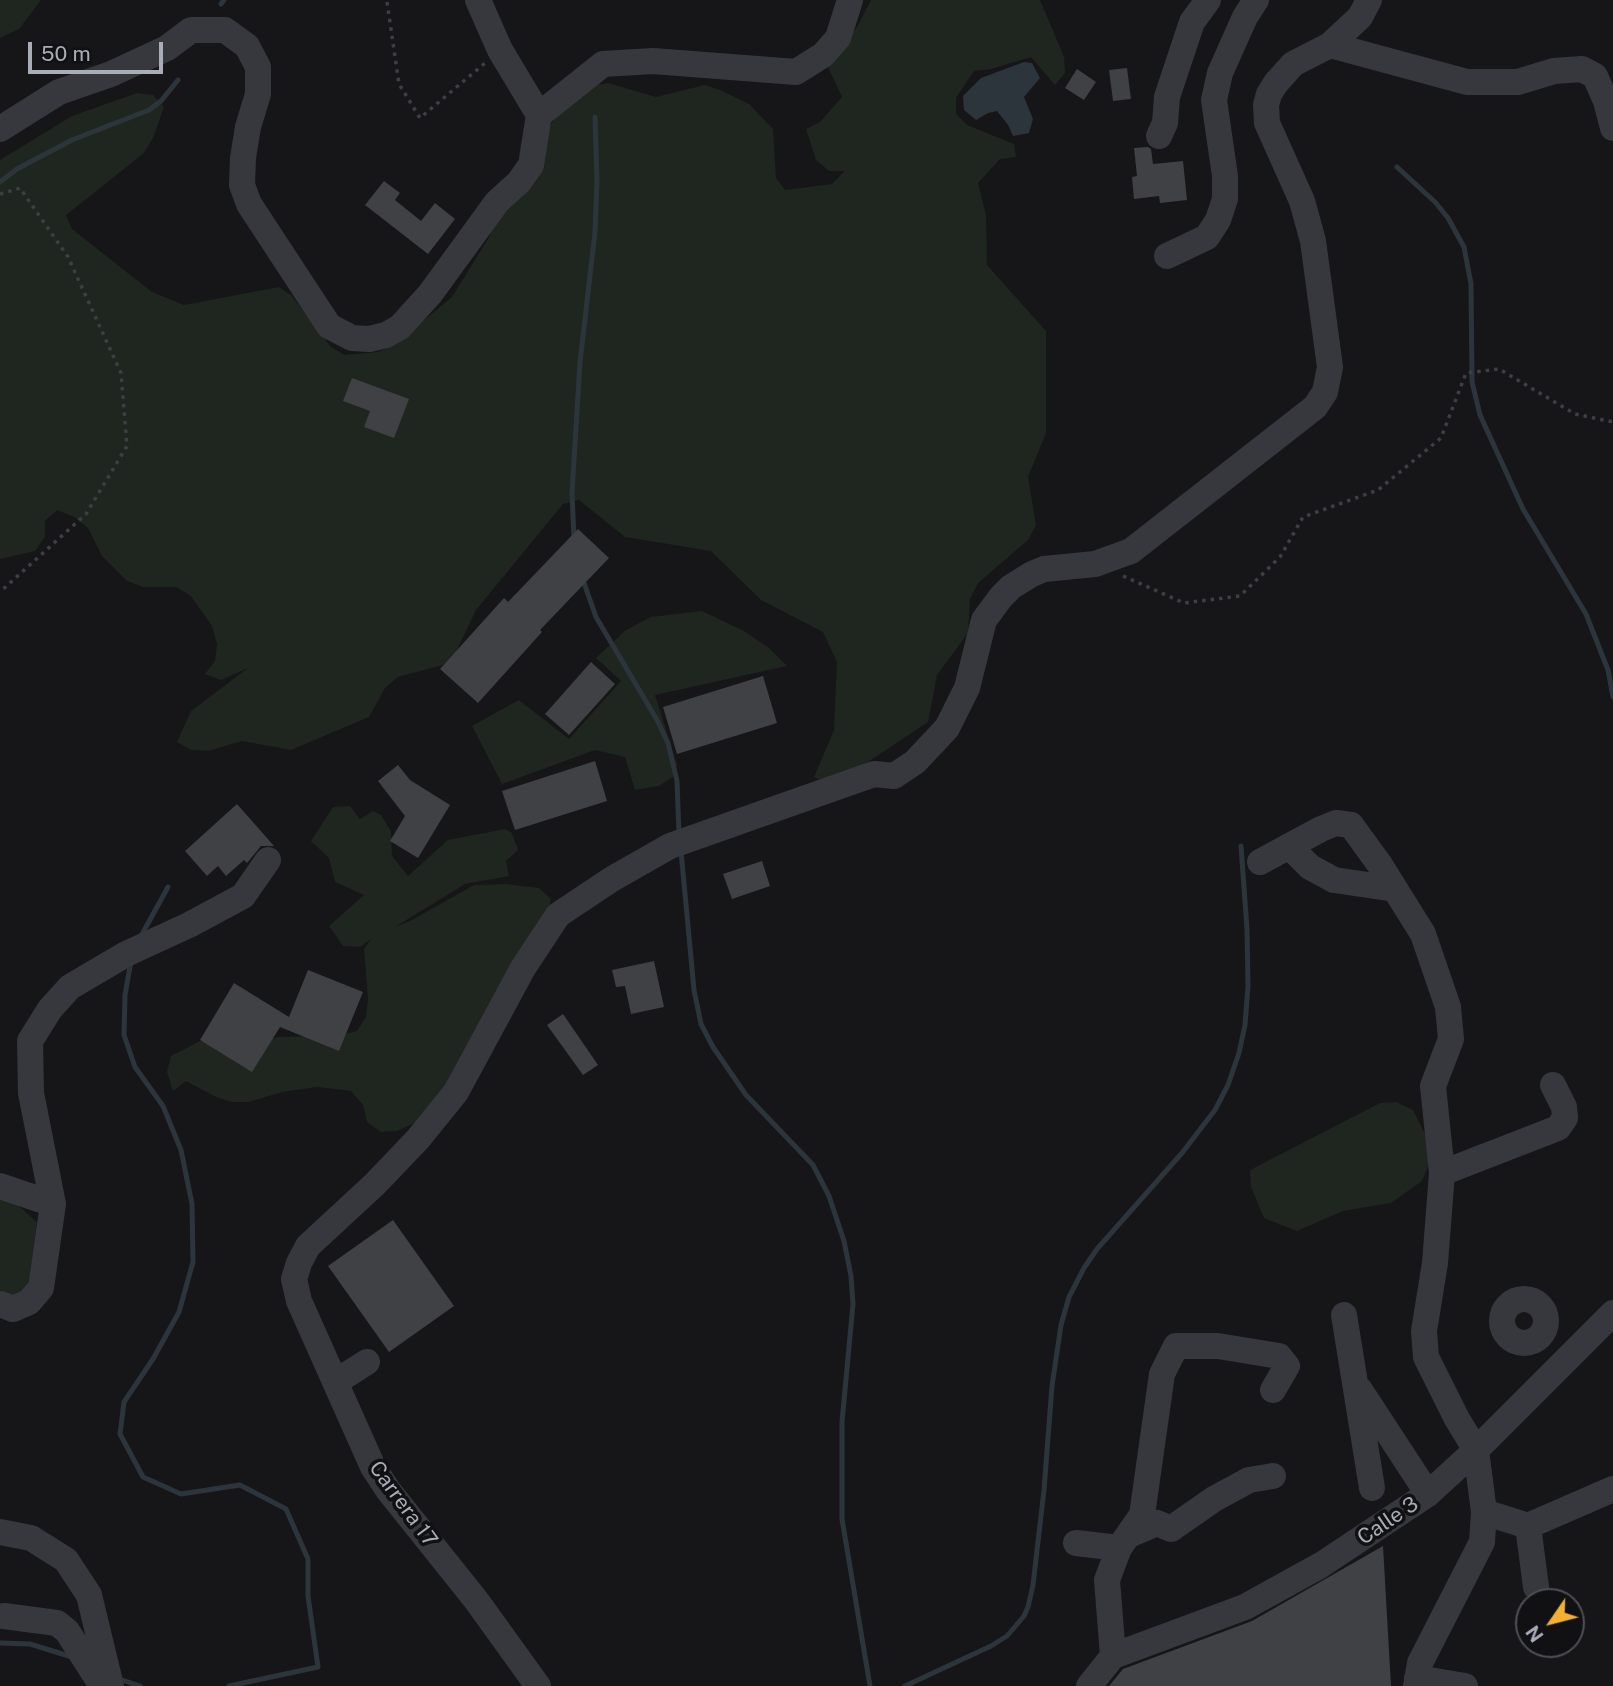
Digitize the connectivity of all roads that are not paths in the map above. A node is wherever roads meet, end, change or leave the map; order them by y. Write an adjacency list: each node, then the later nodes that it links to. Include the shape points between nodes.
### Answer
1 (478, 0): 7 (street, via 500,50)
2 (850, 0): 7 (street, via 838,38 823,55 796,72 653,61 603,64)
3 (1208, 0): 10 (street, via 1192,23)
4 (1256, 0): 11 (street, via 1220,73 1214,100 1225,176 1222,209 1207,237)
5 (1370, 0): 6 (street, via 1360,18)
6 (1331, 46): 8 (street, via 1467,82 1518,82 1554,71 1582,69 1595,76); 26 (street, Carrera 17, via 1293,64 1276,83 1266,105 1267,123 1313,240 1330,367 1325,393 1309,412 1131,551 1095,564 1044,569 1000,597 984,620 967,688 947,728 915,762 894,776 874,774 670,846 558,915 523,968 456,1092 376,1184 308,1247 299,1263 294,1279 299,1301)
7 (539, 115): 9 (street, via 531,165 519,182 497,202 400,327 369,339 352,338 329,326 249,204 242,185 243,158 258,94 258,66 247,46 225,30 191,30 156,53 59,92)
8 (1613, 128)
9 (0, 129)
10 (1159, 136)
11 (1167, 256)
12 (1289, 846): 14 (street); 15 (street, via 1310,867 1334,880); 15 (street, via 1336,823 1351,825)
13 (268, 860): 19 (street, via 243,896 69,987 30,1041 31,1093)
14 (1259, 862)
15 (1395, 889): 17 (street, via 1423,934 1448,1007 1451,1039 1433,1086)
16 (1553, 1085): 17 (street, via 1564,1107 1565,1118 1558,1128)
17 (1442, 1173): 29 (street, via 1424,1331 1426,1357)
18 (0, 1186): 19 (street)
19 (53, 1204): 20 (street, via 41,1288 29,1302 13,1309)
20 (0, 1304)
21 (1613, 1313): 24 (street, Calle 3)
22 (1344, 1315): 27 (street)
23 (1544, 1331): 24 (street)
24 (1572, 1354): 29 (street, Calle 3)
25 (367, 1362): 26 (street)
26 (337, 1381): 45 (street, Carrera 17, via 373,1467 388,1490)
27 (1355, 1383): 31 (street); 33 (street)
28 (1273, 1390): 37 (street, via 1287,1366 1279,1356 1218,1346 1176,1346 1162,1374 1142,1515)
29 (1476, 1450): 33 (street, Calle 3); 34 (street)
30 (1273, 1476): 37 (street, via 1249,1480 1171,1529 1157,1523)
31 (1371, 1488)
32 (1613, 1489): 35 (street)
33 (1428, 1494): 41 (street, Calle 3, via 1321,1565 1245,1607)
34 (1484, 1512): 35 (street); 42 (street, via 1482,1542 1420,1663)
35 (1528, 1526): 39 (street)
36 (0, 1532): 44 (street, via 31,1538 66,1560 89,1595)
37 (1124, 1541): 38 (street); 41 (street, via 1107,1580)
38 (1076, 1543)
39 (1536, 1587)
40 (4, 1616): 43 (street, via 57,1623)
41 (1113, 1656): 46 (street)
42 (1416, 1682): 47 (street)
43 (102, 1686)
44 (111, 1686)
45 (537, 1686)
46 (1089, 1686)
47 (1465, 1686)

